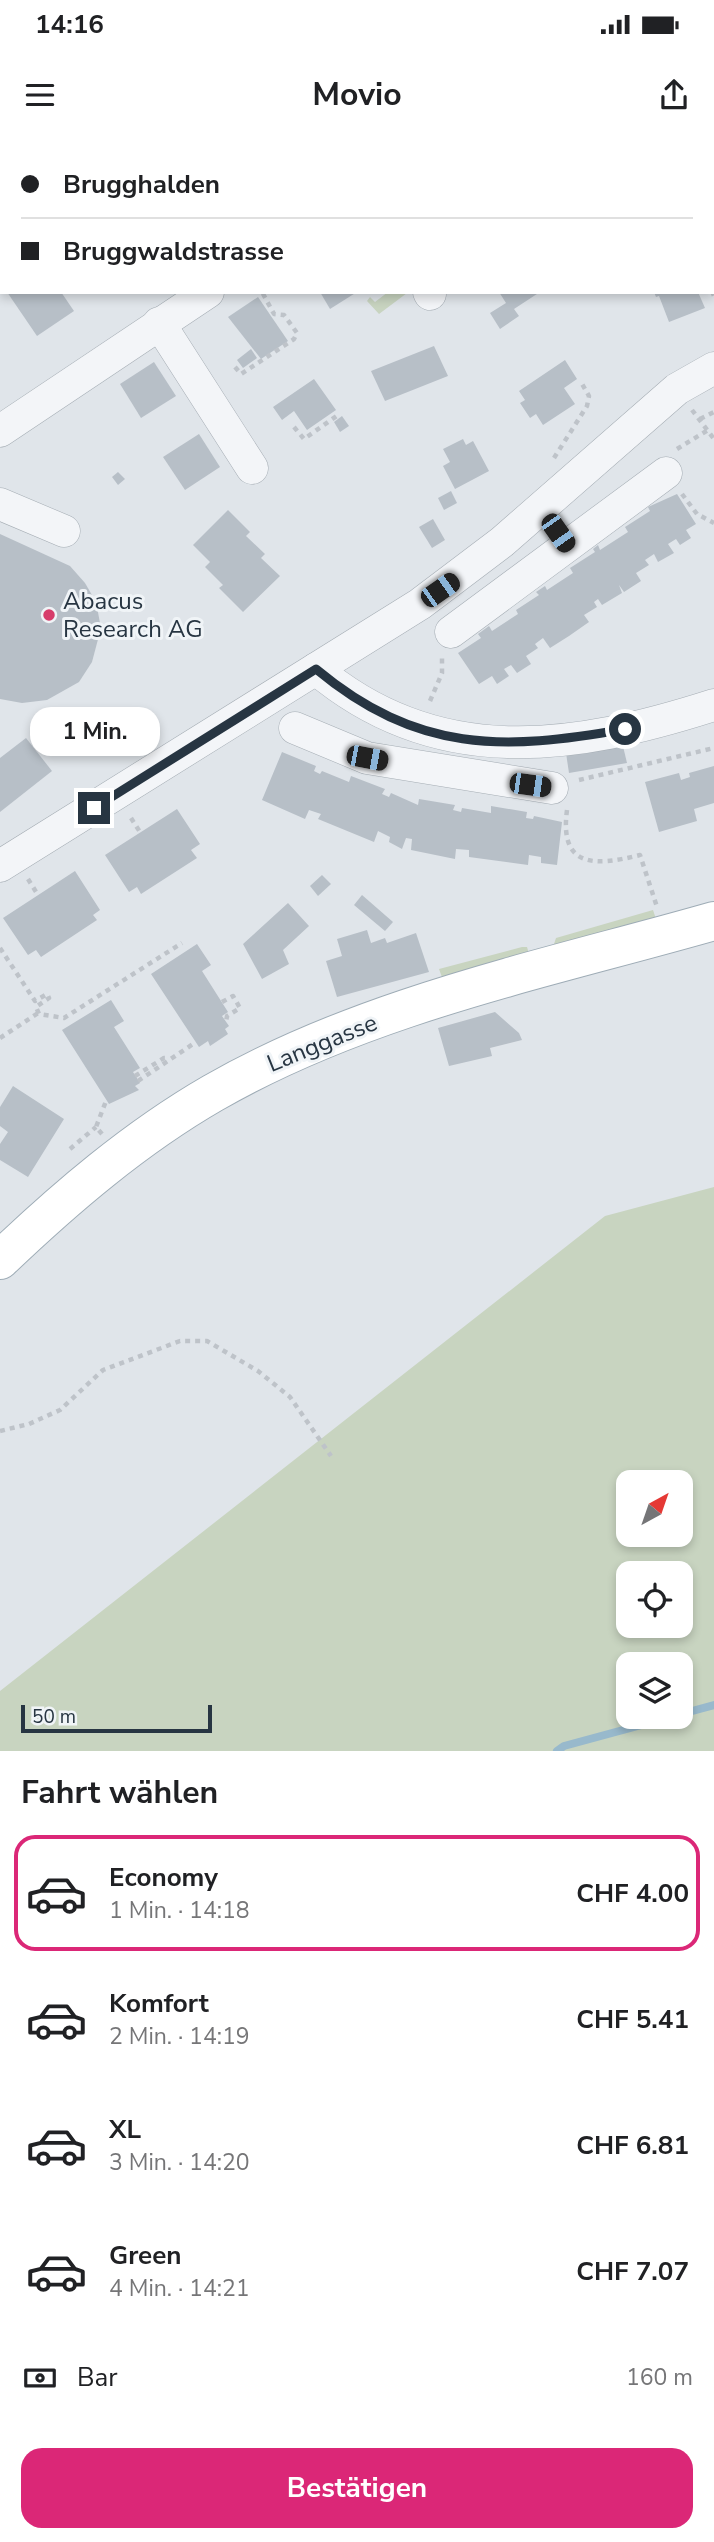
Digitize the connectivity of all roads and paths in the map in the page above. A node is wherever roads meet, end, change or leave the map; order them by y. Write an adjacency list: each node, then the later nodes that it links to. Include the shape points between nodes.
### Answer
1 (205, 294): 3 (street)
2 (263, 294): 4 (path, via 274,314 284,315 296,333 294,339 241,374)
3 (159, 323): 13 (street); 17 (street)
4 (235, 367)
5 (714, 368): 7 (street)
6 (581, 382): 16 (path, via 589,396 587,406 555,452)
7 (677, 389): 10 (path); 20 (street)
8 (714, 412): 10 (path)
9 (338, 415): 11 (path, via 304,439)
10 (700, 419): 12 (path)
11 (294, 427)
12 (708, 430): 14 (path); 15 (path)
13 (0, 431)
14 (714, 439)
15 (691, 440)
16 (552, 465)
17 (252, 468)
18 (666, 473): 21 (path, via 697,514); 23 (street)
19 (0, 504): 22 (street)
20 (541, 508): 23 (street); 25 (street, via 460,576)
21 (714, 523)
22 (64, 531)
23 (567, 546): 24 (street)
24 (446, 643): 29 (path, via 442,673)
25 (316, 669): 27 (street); 34 (street)
26 (714, 705): 29 (street, via 555,742 468,740)
27 (384, 716): 29 (street); 31 (street)
28 (295, 728): 31 (street)
29 (422, 729)
30 (714, 748): 32 (path)
31 (367, 758): 32 (street)
32 (560, 785)
33 (577, 855): 35 (path, via 592,862 640,855)
34 (0, 866)
35 (659, 913)
36 (704, 924): 49 (main road, Langgasse, via 381,1018 264,1066 147,1136)
37 (182, 943): 40 (path, via 64,1018)
38 (0, 948): 40 (path, via 35,1001 47,994 50,999 36,1007)
39 (222, 1002): 41 (path, via 233,996 240,1008)
40 (38, 1013): 42 (path)
41 (226, 1022)
42 (0, 1038)
43 (195, 1042): 44 (path, via 166,1064)
44 (136, 1078)
45 (106, 1101): 46 (path)
46 (96, 1127): 47 (path); 48 (path)
47 (107, 1140)
48 (70, 1149)
49 (0, 1260)
50 (0, 1432): 51 (path, via 60,1410 103,1370 123,1361 180,1341 207,1341 258,1371 290,1397)
51 (331, 1456)

